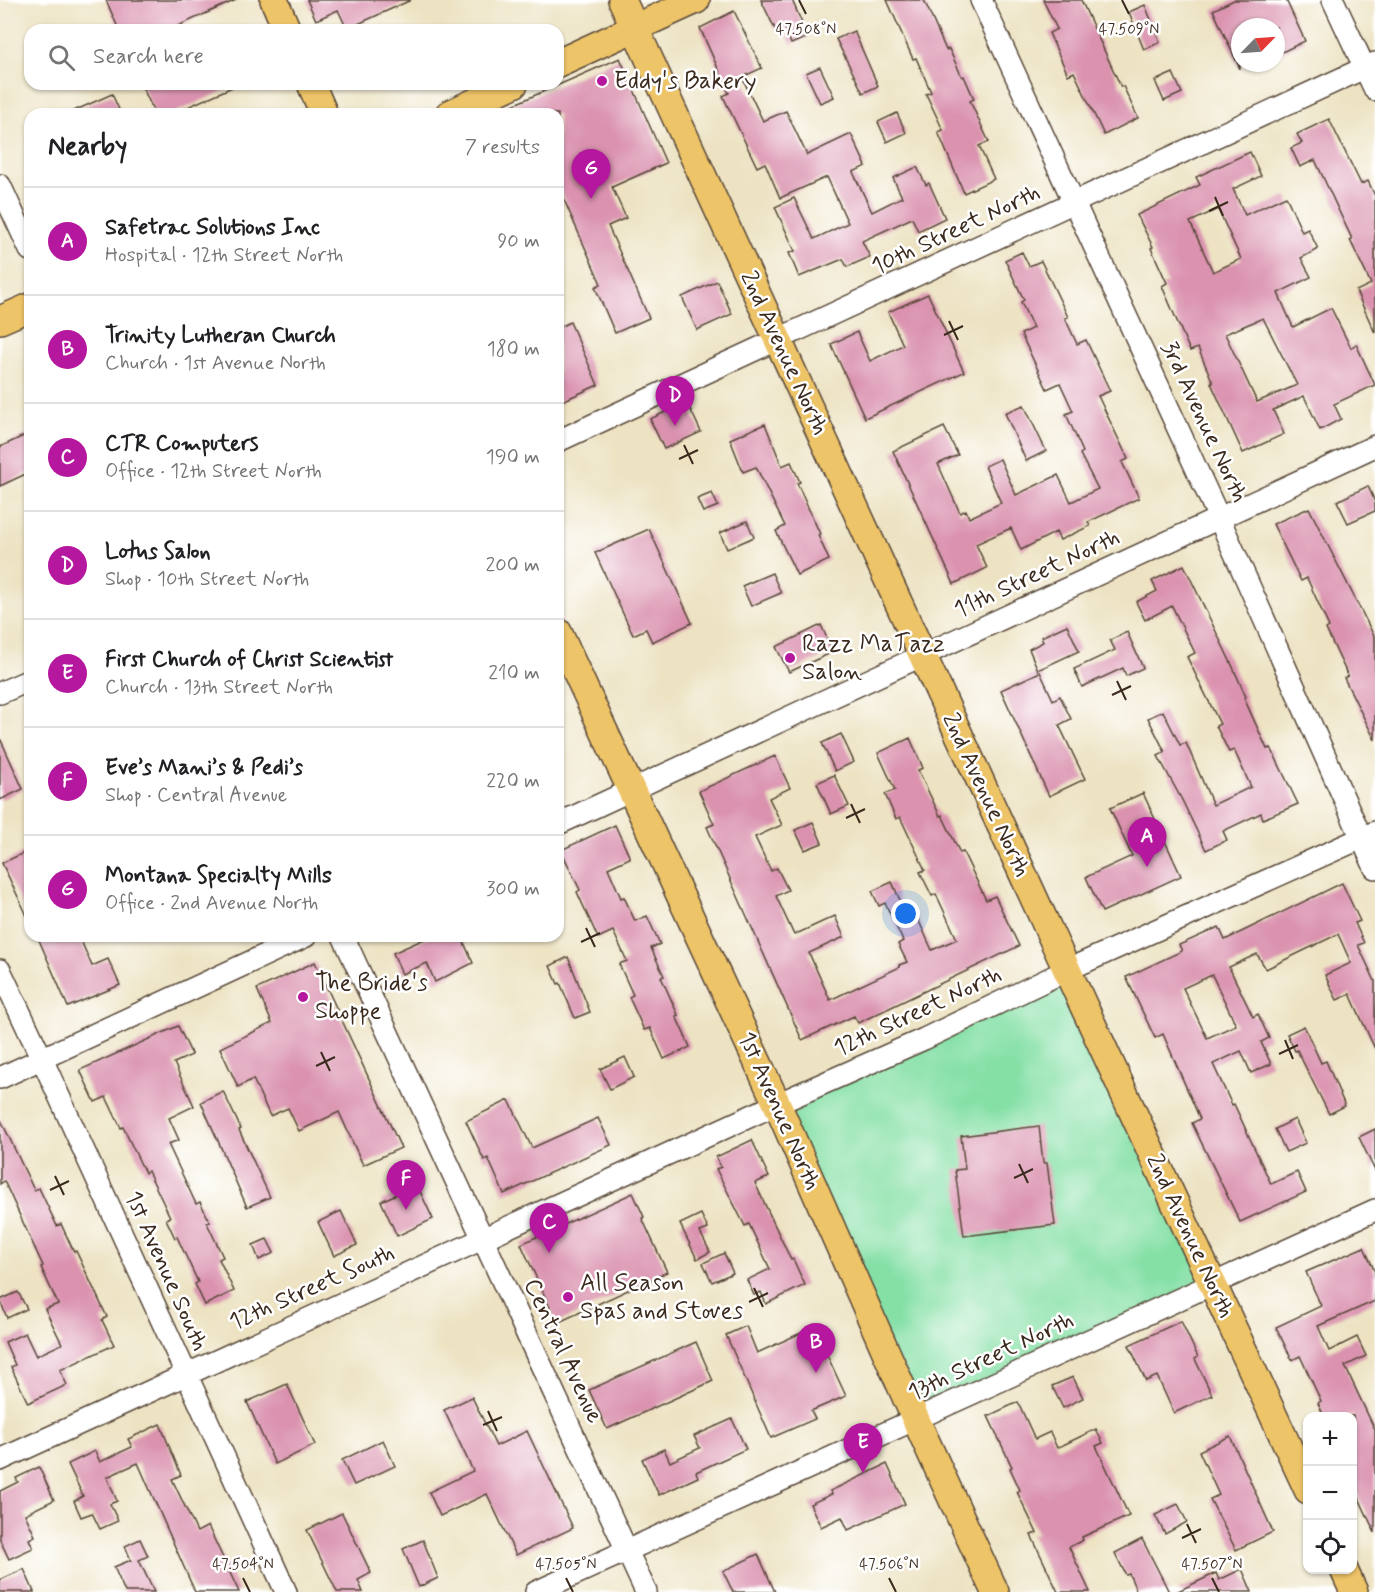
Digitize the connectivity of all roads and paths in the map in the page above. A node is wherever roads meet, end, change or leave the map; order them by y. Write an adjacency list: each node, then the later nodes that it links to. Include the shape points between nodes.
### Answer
1 (274, 0): 6 (main road)
2 (622, 0): 7 (main road, 2nd Avenue North)
3 (696, 0): 7 (main road)
4 (981, 0): 16 (street, 3rd Avenue North)
5 (1333, 0): 9 (street)
6 (284, 24)
7 (635, 28): 8 (main road); 20 (main road, 2nd Avenue North)
8 (564, 60)
9 (1370, 66): 12 (street); 16 (street, 10th Street North)
10 (314, 90): 13 (main road)
11 (500, 90): 14 (main road)
12 (1375, 90)
13 (321, 108)
14 (462, 108)
15 (0, 185): 17 (street)
16 (1075, 202): 20 (street, 10th Street North); 23 (street, 3rd Avenue North)
17 (24, 237)
18 (24, 310): 19 (main road)
19 (0, 320)
20 (779, 341): 21 (street, 10th Street North); 25 (main road, 2nd Avenue North)
21 (564, 438)
22 (1375, 446): 23 (street, 11th Street North)
23 (1219, 518): 25 (street, 11th Street North); 30 (street, 3rd Avenue North)
24 (564, 645): 28 (main road, 1st Avenue North)
25 (923, 655): 28 (street, 11th Street North); 35 (main road, 2nd Avenue North)
26 (24, 683): 27 (street)
27 (0, 693)
28 (632, 791): 29 (street, 11th Street North); 38 (main road, 1st Avenue North)
29 (564, 821)
30 (1368, 836): 31 (street, 3rd Avenue North); 35 (street, 12th Street North)
31 (1375, 868)
32 (293, 942): 36 (street)
33 (346, 942): 40 (street, Central Avenue)
34 (0, 970): 36 (street, 1st Avenue South)
35 (1067, 970): 38 (street, 12th Street North); 41 (main road, 2nd Avenue North)
36 (42, 1059): 37 (street); 42 (street, 1st Avenue South)
37 (0, 1078)
38 (777, 1104): 40 (street, 12th Street North); 43 (main road, 1st Avenue North)
39 (1375, 1210): 41 (street, 13th Street North)
40 (483, 1240): 42 (street, 12th Street South); 46 (street, Central Avenue)
41 (1213, 1284): 43 (street, 13th Street North); 45 (main road, 2nd Avenue North)
42 (185, 1374): 44 (street, 12th Street South); 49 (street, 1st Avenue South)
43 (916, 1420): 46 (street, 13th Street North); 52 (main road, 1st Avenue North)
44 (0, 1460)
45 (1303, 1479)
46 (627, 1550): 50 (street, 13th Street North); 51 (street, Central Avenue)
47 (1346, 1574): 53 (main road)
48 (1375, 1589): 54 (main road)
49 (286, 1592)
50 (536, 1592)
51 (646, 1592)
52 (995, 1592)
53 (1354, 1592)
54 (1368, 1592)

